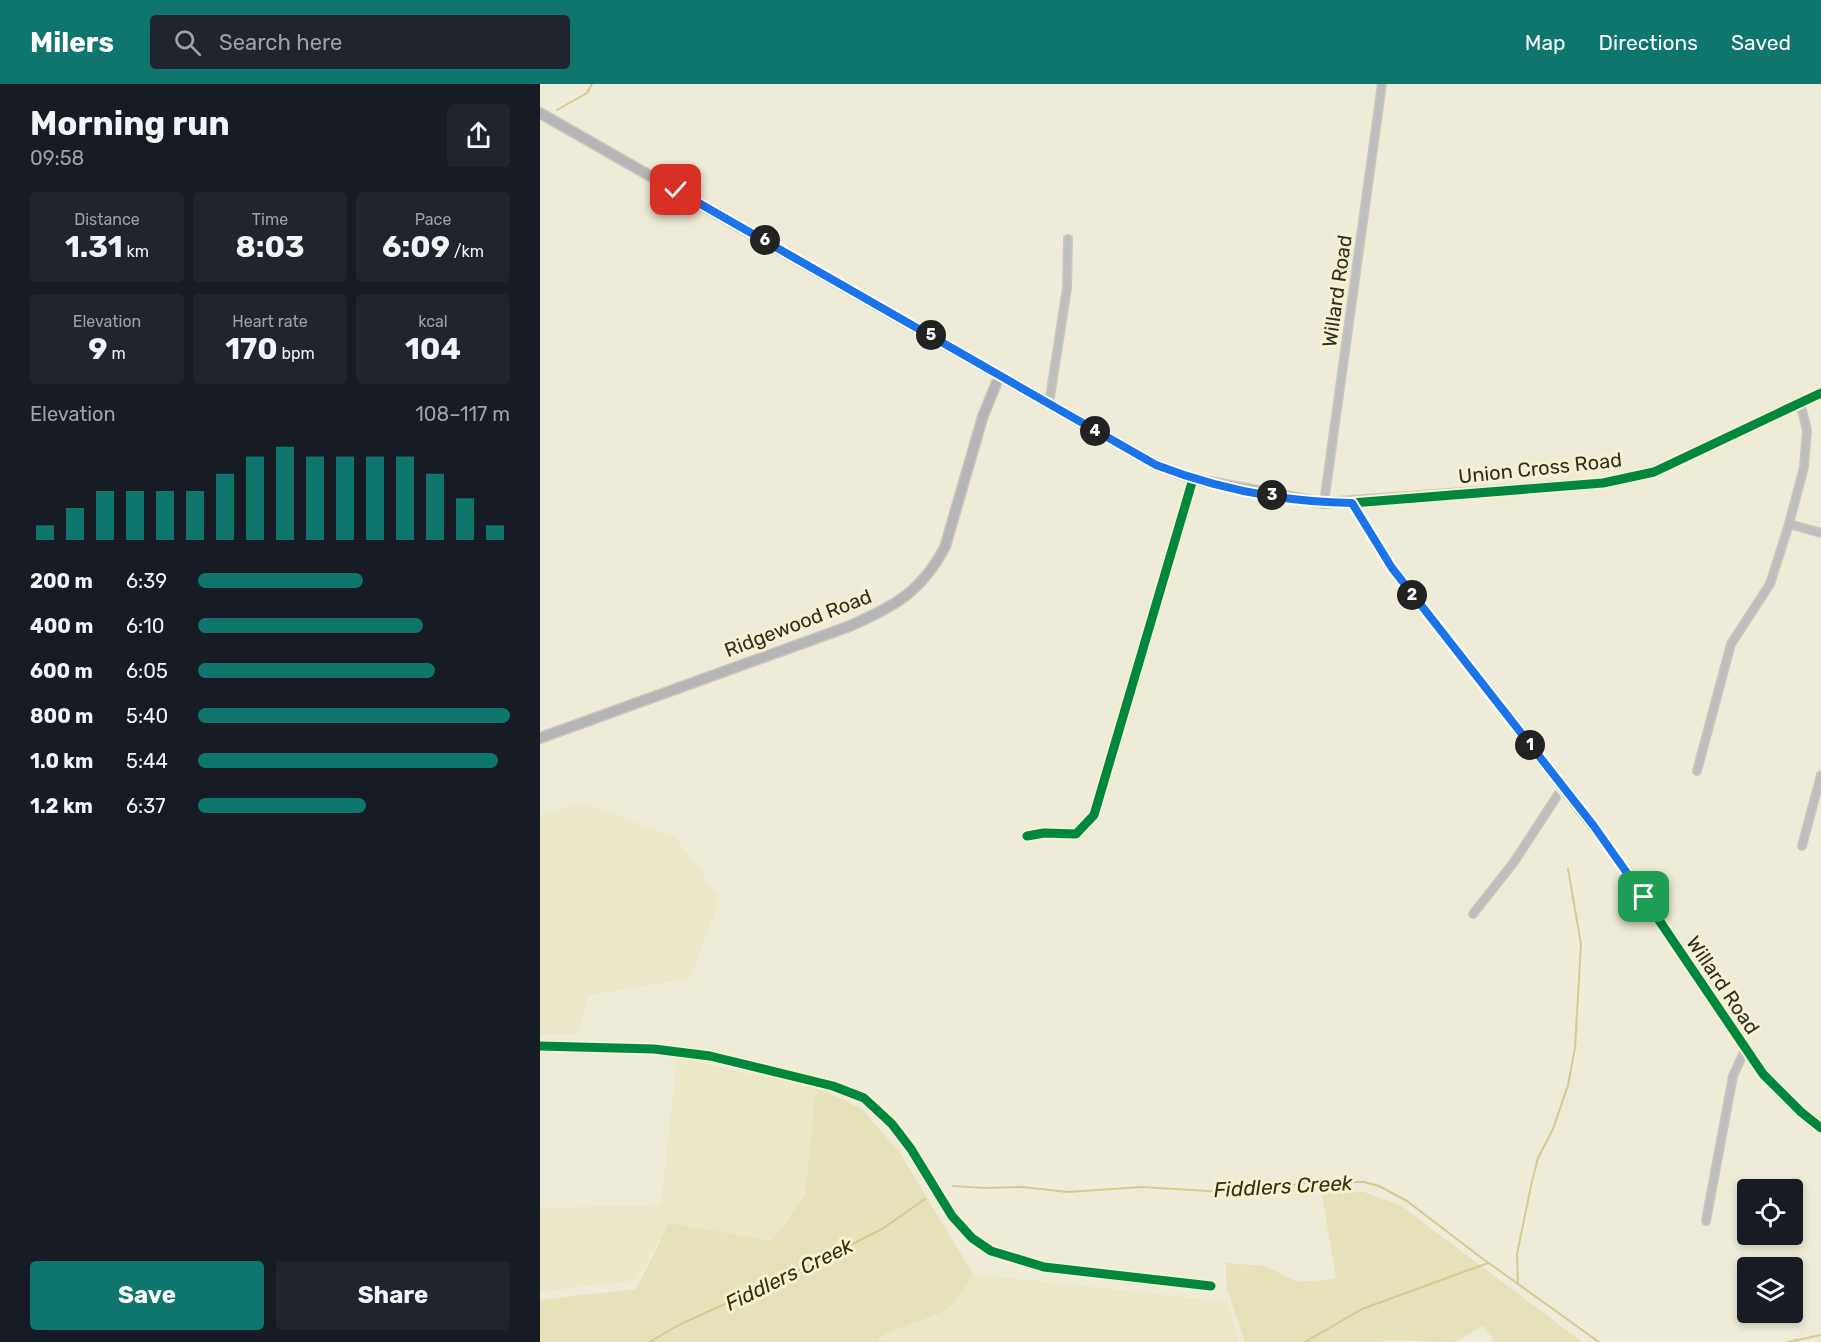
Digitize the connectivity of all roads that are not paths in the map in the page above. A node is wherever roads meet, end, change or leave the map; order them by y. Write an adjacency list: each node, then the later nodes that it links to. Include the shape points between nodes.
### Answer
1 (1382, 84): 9 (street, Willard Road)
2 (540, 113): 4 (main road, Union Cross Road)
3 (1068, 238): 7 (street, via 1067,288)
4 (999, 376): 7 (main road, Union Cross Road); 13 (main road, Ridgewood Road, via 945,547 916,590 850,626)
5 (1821, 393): 6 (main road, Union Cross Road)
6 (1800, 402): 10 (main road, Union Cross Road, via 1654,472 1603,483); 11 (street, via 1807,430 1804,467)
7 (1049, 404): 8 (main road, Union Cross Road, via 1156,465)
8 (1193, 479): 9 (main road, Union Cross Road); 17 (street, via 1094,815 1076,834)
9 (1324, 503): 10 (main road, Union Cross Road)
10 (1352, 503): 16 (street, Willard Road, via 1392,568)
11 (1790, 524): 12 (street); 14 (street, via 1770,584 1731,644)
12 (1821, 533)
13 (540, 738)
14 (1697, 771)
15 (1821, 775): 18 (street)
16 (1563, 787): 19 (street); 21 (street, Willard Road, via 1622,864)
17 (1027, 836)
18 (1802, 846)
19 (1473, 914)
20 (540, 1046): 24 (street, via 688,1053 833,1086 864,1098 892,1124 952,1216 972,1238 991,1251 1044,1267)
21 (1745, 1050): 22 (street, Willard Road, via 1778,1091); 23 (street, via 1732,1076)
22 (1821, 1128)
23 (1706, 1221)
24 (1211, 1286)

